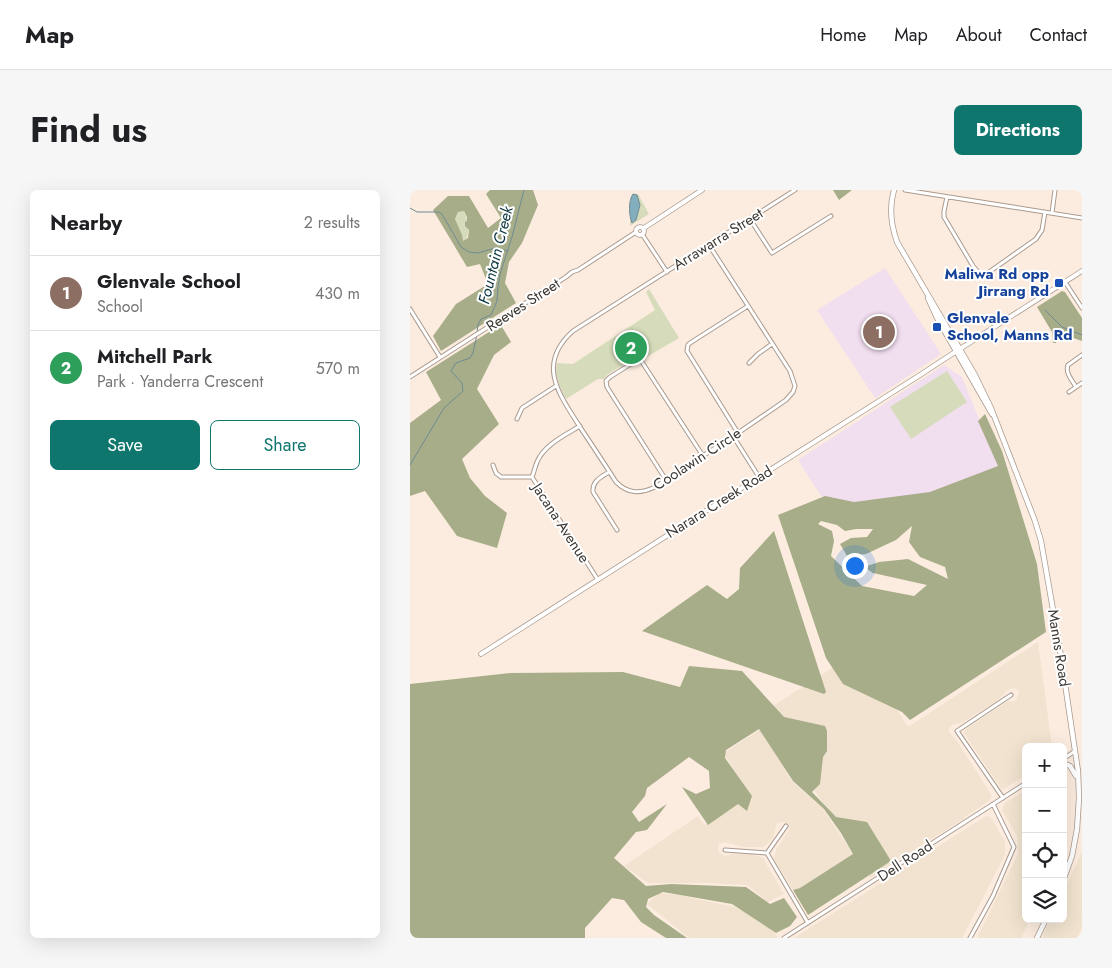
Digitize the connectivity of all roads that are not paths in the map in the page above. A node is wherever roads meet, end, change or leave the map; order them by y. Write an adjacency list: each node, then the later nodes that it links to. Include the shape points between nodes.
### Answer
1 (702, 190): 12 (street)
2 (795, 190): 11 (street, Arrawarra Street)
3 (894, 190): 23 (main road, Manns Road, via 891,212 894,233 937,318)
4 (905, 190): 6 (street)
5 (1055, 190): 8 (street)
6 (947, 197): 7 (street); 7 (street, via 944,218 982,277 1036,240 1042,230)
7 (1045, 212): 8 (street)
8 (1052, 214): 10 (street)
9 (831, 216): 11 (street, via 772,253)
10 (1082, 218)
11 (750, 219): 15 (street, Arrawarra Street)
12 (644, 228): 13 (street, via 639,226); 14 (street)
13 (636, 232): 14 (street); 25 (street, Reeves Street)
14 (642, 234): 17 (street)
15 (709, 245): 17 (street, Arrawarra Street); 19 (street, Coolawin Circle)
16 (1082, 271): 18 (street, Narara Creek Road)
17 (667, 272): 29 (street, Coolawin Circle, via 566,338 554,364)
18 (1065, 282): 20 (street); 23 (street, Narara Creek Road)
19 (748, 306): 22 (street, Coolawin Circle); 34 (street, via 687,348)
20 (1082, 308)
21 (410, 309): 25 (street)
22 (772, 344): 26 (street); 34 (street, Coolawin Circle, via 790,371 795,386 793,392)
23 (958, 350): 40 (street, Narara Creek Road); 46 (main road, Manns Road, via 996,421 1035,520)
24 (1082, 355): 30 (street, via 1068,365 1066,371)
25 (440, 358): 27 (street, Reeves Street)
26 (749, 363)
27 (410, 377)
28 (1082, 383): 30 (street)
29 (556, 386): 32 (street, via 522,408); 33 (street, Coolawin Circle)
30 (1076, 386): 31 (street)
31 (1069, 392)
32 (517, 418)
33 (580, 426): 38 (street, Coolawin Circle); 39 (street, Jacana Avenue, via 543,452)
34 (738, 433): 35 (street, Coolawin Circle)
35 (733, 436): 36 (street, Coolawin Circle); 40 (street)
36 (703, 456): 41 (street, Coolawin Circle); 41 (street, via 642,362 634,362 608,378 606,384)
37 (493, 465): 39 (street, via 501,477)
38 (609, 472): 41 (street, Coolawin Circle, via 619,486 635,493); 42 (street, via 594,483 593,492)
39 (532, 477): 43 (street, Jacana Avenue)
40 (759, 477): 43 (street, Narara Creek Road)
41 (666, 480)
42 (617, 530)
43 (598, 580): 44 (street, Narara Creek Road)
44 (481, 654)
45 (1012, 695): 51 (street, via 957,731)
46 (1075, 751): 47 (street); 49 (main road, Manns Road)
47 (1067, 756)
48 (1067, 765): 49 (main road)
49 (1078, 779): 56 (main road, Manns Road, via 1077,829)
50 (1022, 786): 51 (street, Dell Road)
51 (1003, 798): 52 (street, Dell Road)
52 (993, 804): 57 (street, Dell Road); 60 (street, via 1014,847)
53 (786, 826): 55 (street)
54 (726, 850): 55 (street)
55 (768, 853): 57 (street)
56 (1064, 878)
57 (808, 923): 59 (street, Dell Road)
58 (1044, 923): 61 (main road)
59 (784, 938)
60 (970, 938)
61 (1037, 938)

